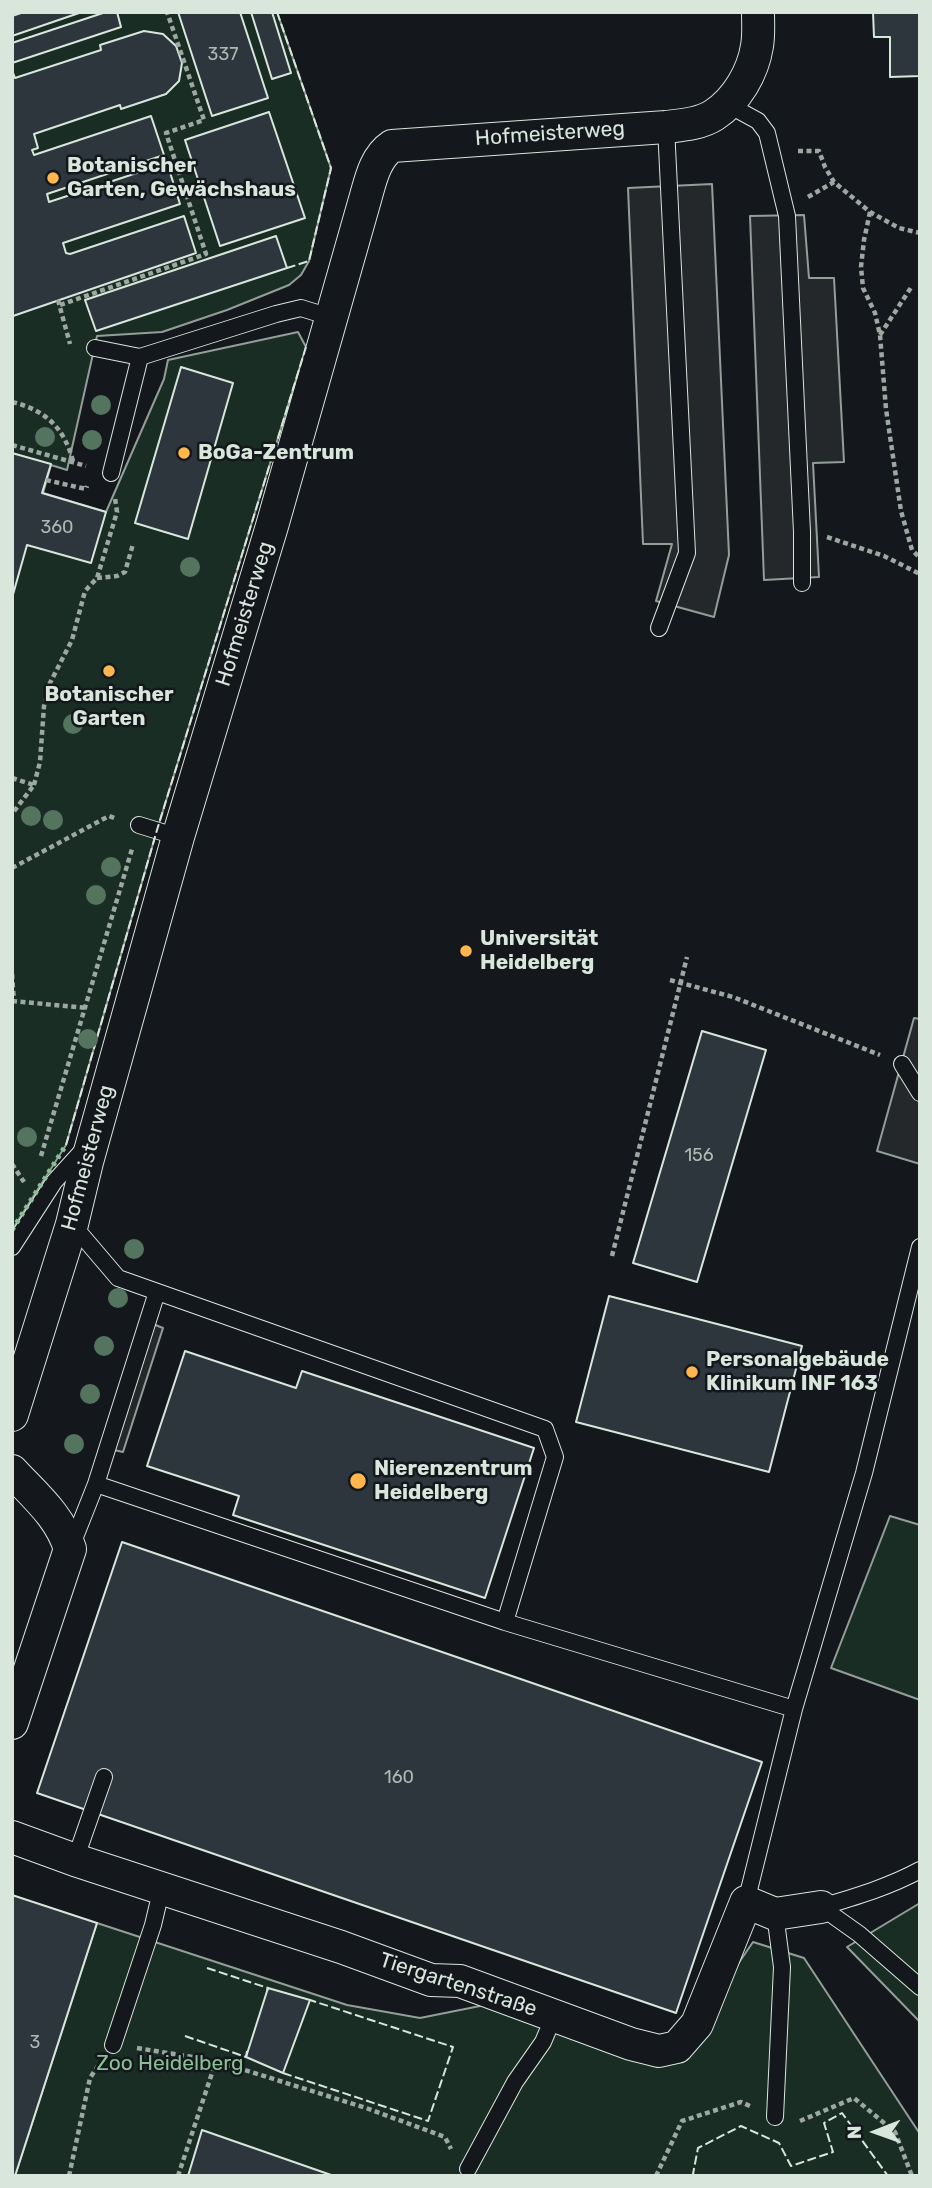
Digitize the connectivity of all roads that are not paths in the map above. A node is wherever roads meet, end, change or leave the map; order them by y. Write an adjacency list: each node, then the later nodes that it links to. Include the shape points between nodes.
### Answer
1 (758, 12): 2 (street, via 757,45 750,70)
2 (727, 104): 3 (street, Hofmeisterweg, via 713,116); 8 (lane, via 758,121 767,133 787,216)
3 (666, 127): 4 (street, Hofmeisterweg, via 392,146 384,151 371,179); 9 (lane, via 687,553)
4 (330, 317): 6 (lane, via 301,308); 11 (street, Hofmeisterweg)
5 (94, 348): 6 (lane)
6 (140, 357): 7 (lane)
7 (111, 473)
8 (802, 583)
9 (659, 628)
10 (139, 825): 11 (lane)
11 (178, 837): 14 (street, Hofmeisterweg)
12 (902, 1064): 13 (lane)
13 (920, 1093)
14 (95, 1134): 15 (street, Hofmeisterweg); 16 (lane, via 54,1182)
15 (72, 1224): 18 (lane, via 118,1279); 19 (street, Hofmeisterweg)
16 (12, 1247)
17 (920, 1247): 24 (lane, via 863,1474)
18 (158, 1292): 21 (lane); 23 (lane, via 545,1429 555,1457)
19 (12, 1415)
20 (12, 1471): 22 (street, via 65,1530)
21 (96, 1484): 22 (lane); 23 (lane)
22 (70, 1549): 25 (street)
23 (505, 1622): 24 (lane)
24 (794, 1709): 31 (lane)
25 (12, 1723)
26 (104, 1777): 28 (lane)
27 (12, 1837): 28 (street, Tiergartenstraße)
28 (75, 1860): 30 (street, Tiergartenstraße)
29 (920, 1870): 32 (lane)
30 (162, 1887): 35 (street, Tiergartenstraße, via 431,1980 460,1981); 36 (lane)
31 (746, 1902): 33 (street); 35 (street, Tiergartenstraße, via 697,2024 677,2047 659,2051 631,2044)
32 (821, 1908): 33 (street); 34 (lane)
33 (775, 1914): 37 (lane, via 782,1967)
34 (920, 1987)
35 (554, 2016): 38 (lane)
36 (113, 2045)
37 (775, 2117)
38 (468, 2169)

